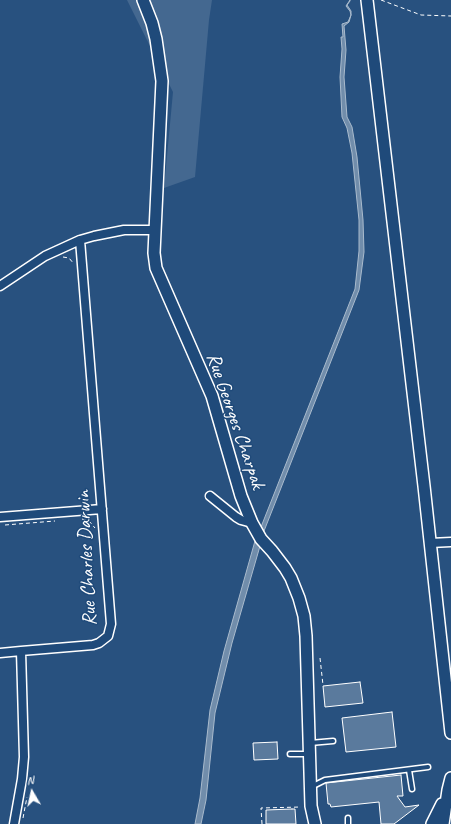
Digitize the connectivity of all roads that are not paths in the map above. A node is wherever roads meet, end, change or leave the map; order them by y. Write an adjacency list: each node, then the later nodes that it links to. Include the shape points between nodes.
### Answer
1 (143, 0): 3 (street, Rue Georges Charpak, via 156,39 162,81)
2 (367, 0): 11 (street)
3 (155, 230): 4 (street, via 124,230); 9 (street, Rue Georges Charpak, via 156,268 212,396)
4 (80, 240): 5 (street, via 45,256); 7 (street, Rue Charles Darwin)
5 (0, 286)
6 (210, 496): 9 (street, via 236,517)
7 (102, 509): 8 (street); 12 (street, Rue Charles Darwin, via 111,624 108,636 99,644)
8 (0, 517)
9 (252, 523): 16 (street, Rue Georges Charpak, via 291,578 302,610 306,636)
10 (451, 542): 11 (street)
11 (430, 543): 14 (street)
12 (21, 652): 13 (street, Rue Charles Darwin); 26 (street, via 24,757)
13 (0, 653)
14 (451, 733)
15 (332, 741): 16 (lane)
16 (310, 748): 17 (lane); 21 (street, Rue Georges Charpak)
17 (290, 754)
18 (428, 767): 19 (lane)
19 (409, 770): 21 (lane, via 325,780); 22 (lane)
20 (451, 778): 23 (street)
21 (311, 787): 24 (street, Rue Georges Charpak)
22 (412, 789)
23 (448, 790): 30 (street); 31 (street)
24 (308, 806): 27 (street, Rue Georges Charpak); 28 (street, Rue Georges Charpak)
25 (348, 818): 29 (lane)
26 (14, 824)
27 (308, 824)
28 (315, 824)
29 (348, 824)
30 (432, 824)
31 (443, 824)

